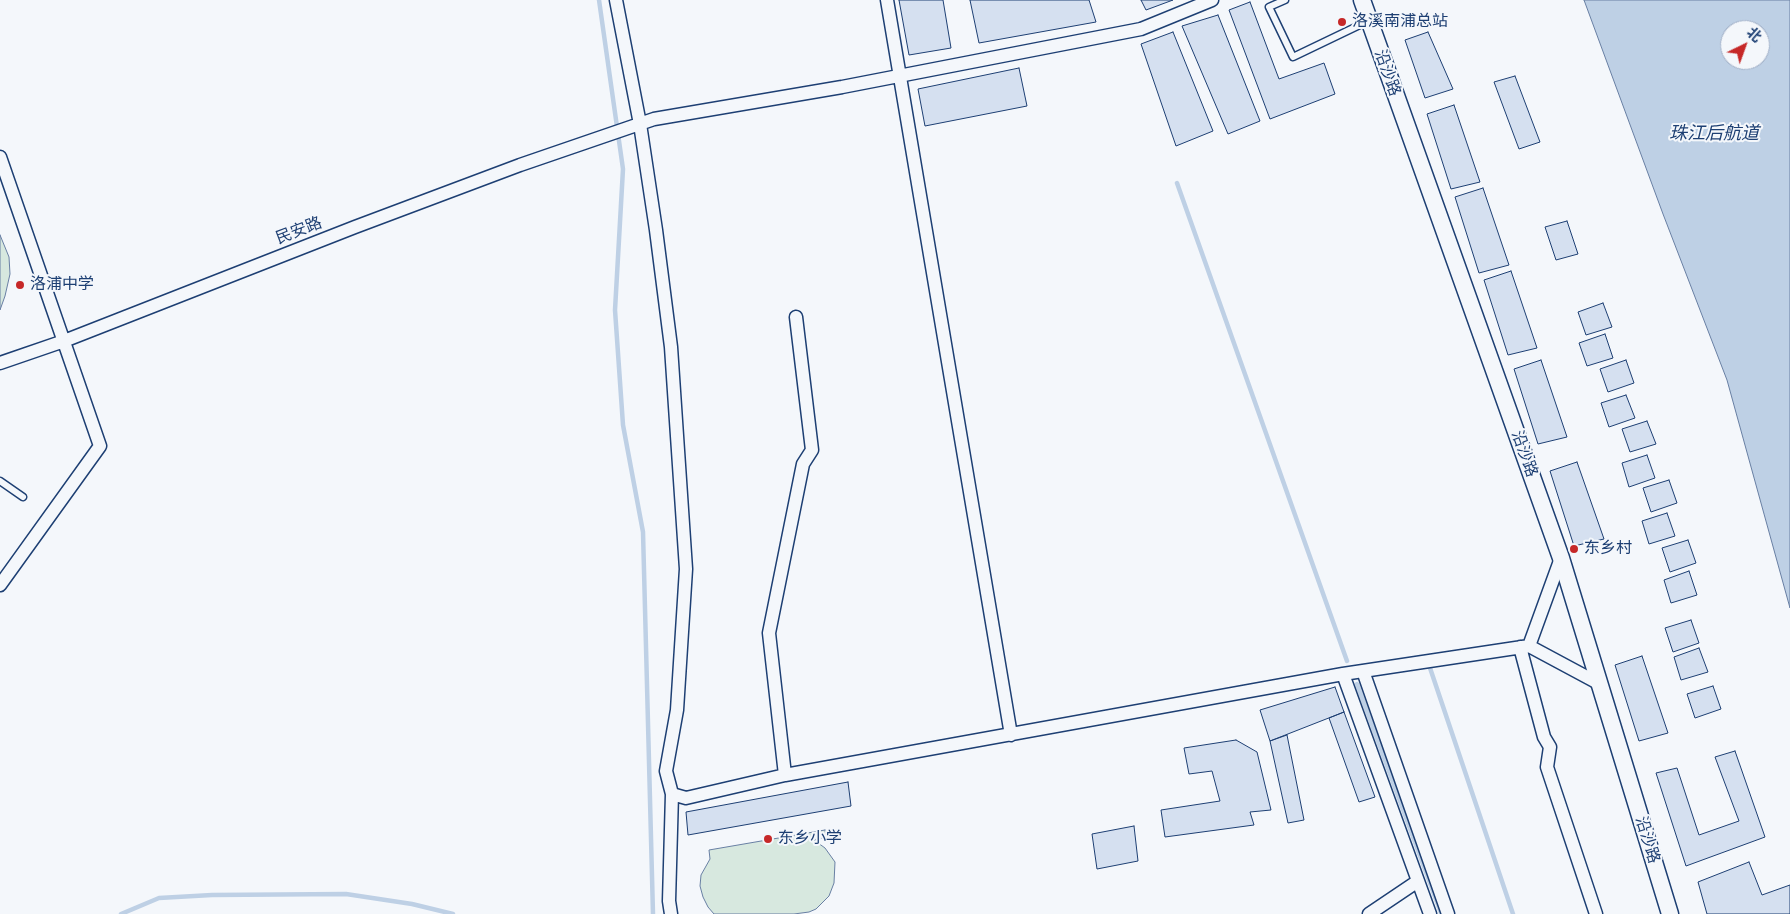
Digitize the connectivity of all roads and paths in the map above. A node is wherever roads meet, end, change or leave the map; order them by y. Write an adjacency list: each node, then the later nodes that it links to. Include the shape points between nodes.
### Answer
1 (616, 0): 8 (street)
2 (887, 0): 7 (street)
3 (1212, 0): 7 (street, 民安路, via 1141,29)
4 (1285, 0): 6 (lane, via 1269,7 1293,57)
5 (1362, 0): 6 (street, 沿沙路)
6 (1368, 22): 15 (street, 沿沙路)
7 (901, 76): 8 (street, 民安路); 21 (street)
8 (640, 124): 11 (street, 民安路, via 355,227); 23 (street, via 671,347 686,569 676,710 666,771)
9 (0, 158): 11 (street)
10 (796, 317): 22 (street, via 812,450 803,464 769,634)
11 (64, 341): 12 (street, 民安路); 16 (street, via 100,446)
12 (0, 363)
13 (0, 481): 14 (lane)
14 (23, 497)
15 (1561, 558): 17 (street); 20 (street, 沿沙路)
16 (0, 585)
17 (1524, 647): 18 (street); 20 (street); 29 (street, via 1544,737 1550,747 1547,767)
18 (1363, 671): 19 (street); 28 (street)
19 (1343, 674): 21 (street); 24 (street)
20 (1598, 683): 30 (street, 沿沙路)
21 (1011, 735): 22 (street)
22 (785, 775): 23 (street, via 686,798)
23 (672, 794): 25 (street)
24 (1418, 881): 26 (street); 27 (street)
25 (670, 914)
26 (1369, 914)
27 (1430, 914)
28 (1448, 914)
29 (1596, 914)
30 (1670, 914)

